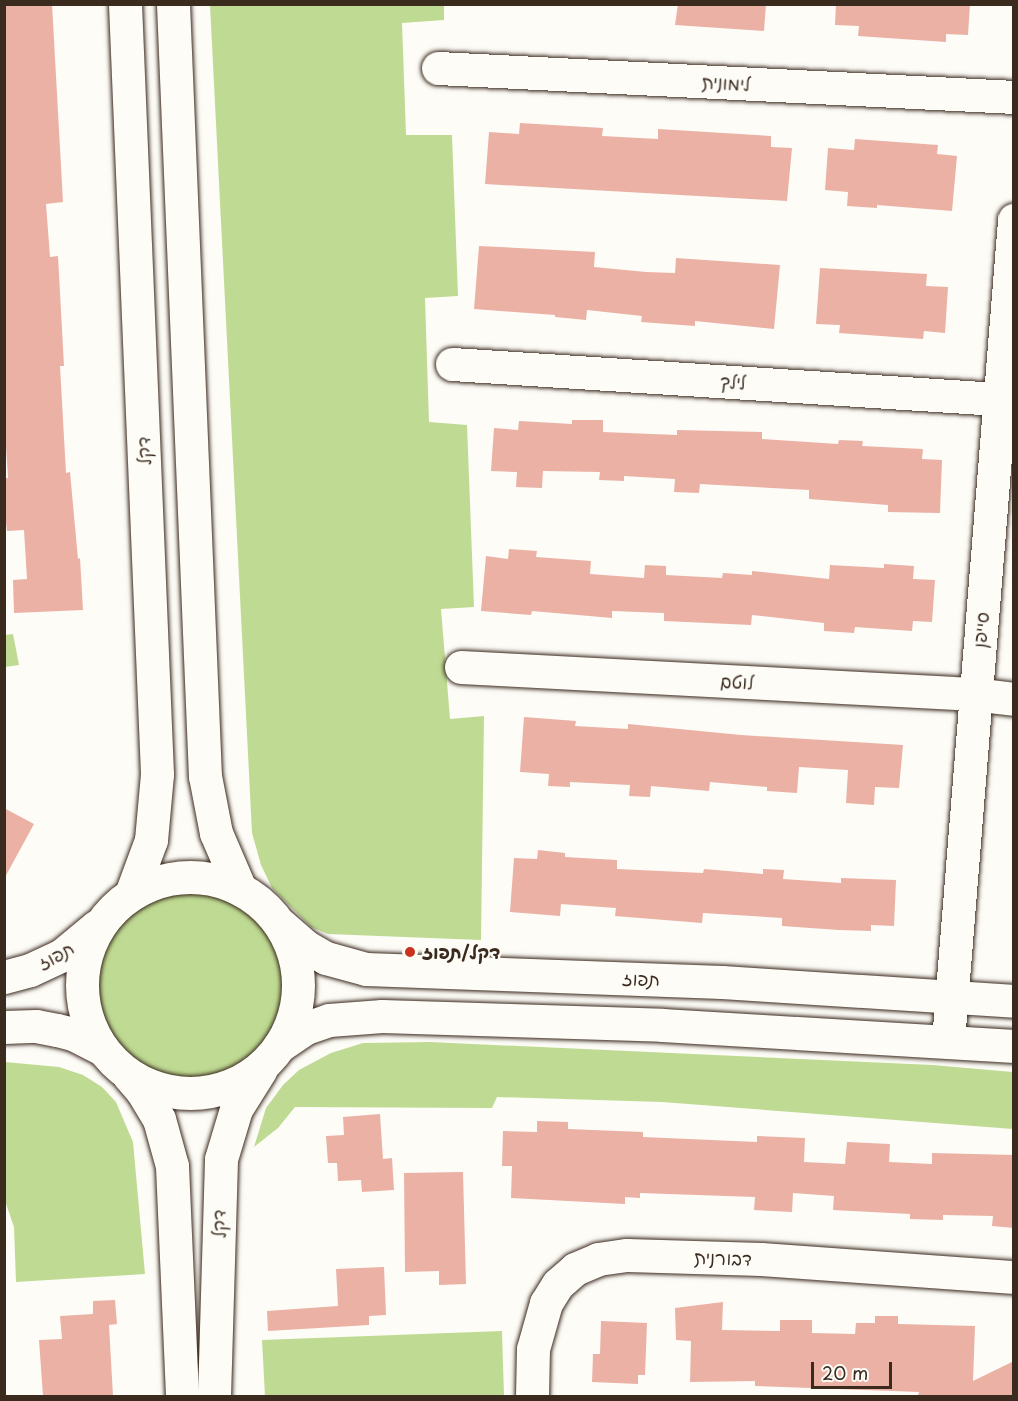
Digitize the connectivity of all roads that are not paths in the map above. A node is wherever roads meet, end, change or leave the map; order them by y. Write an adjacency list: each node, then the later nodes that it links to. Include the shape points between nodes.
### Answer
1 (125, 4): 12 (street, דקל, via 157,774 151,840)
2 (173, 4): 11 (street, via 205,776 216,833)
3 (438, 69): 4 (street, לימונית)
4 (1014, 97)
5 (1014, 220): 7 (street, סייפן)
6 (452, 364): 7 (street, לילך)
7 (1007, 399): 9 (street, סייפן)
8 (461, 667): 9 (street, לוטם)
9 (975, 695): 10 (street, לוטם); 16 (street, סייפן)
10 (1014, 699)
11 (240, 889): 12 (street, תפוז, via 211,878 190,876 149,884); 14 (street, תפוז, via 268,909)
12 (131, 894): 13 (street)
13 (101, 923): 15 (street, תפוז, via 62,956); 21 (street, via 90,943 81,985 89,1026)
14 (281, 925): 16 (street, תפוז, via 326,958 366,969 699,981); 22 (street, דקל, via 296,964 298,985 290,1027)
15 (4, 977)
16 (951, 996): 17 (street, תפוז); 19 (street, סייפן)
17 (1014, 1000)
18 (4, 1027): 21 (street, via 57,1030)
19 (948, 1041): 20 (street); 22 (street, via 662,1025 382,1016 329,1020 306,1028)
20 (1014, 1046)
21 (102, 1049): 23 (street)
22 (272, 1054): 23 (street, via 230,1085 210,1092 189,1094 147,1085); 26 (street, דקל, via 236,1109 221,1159)
23 (128, 1074): 25 (street, via 159,1119 172,1166)
24 (1014, 1277): 27 (street, דבורנית, via 761,1259 627,1255 598,1259 575,1269 558,1284 546,1303 533,1349)
25 (182, 1396)
26 (213, 1396)
27 (532, 1396)

